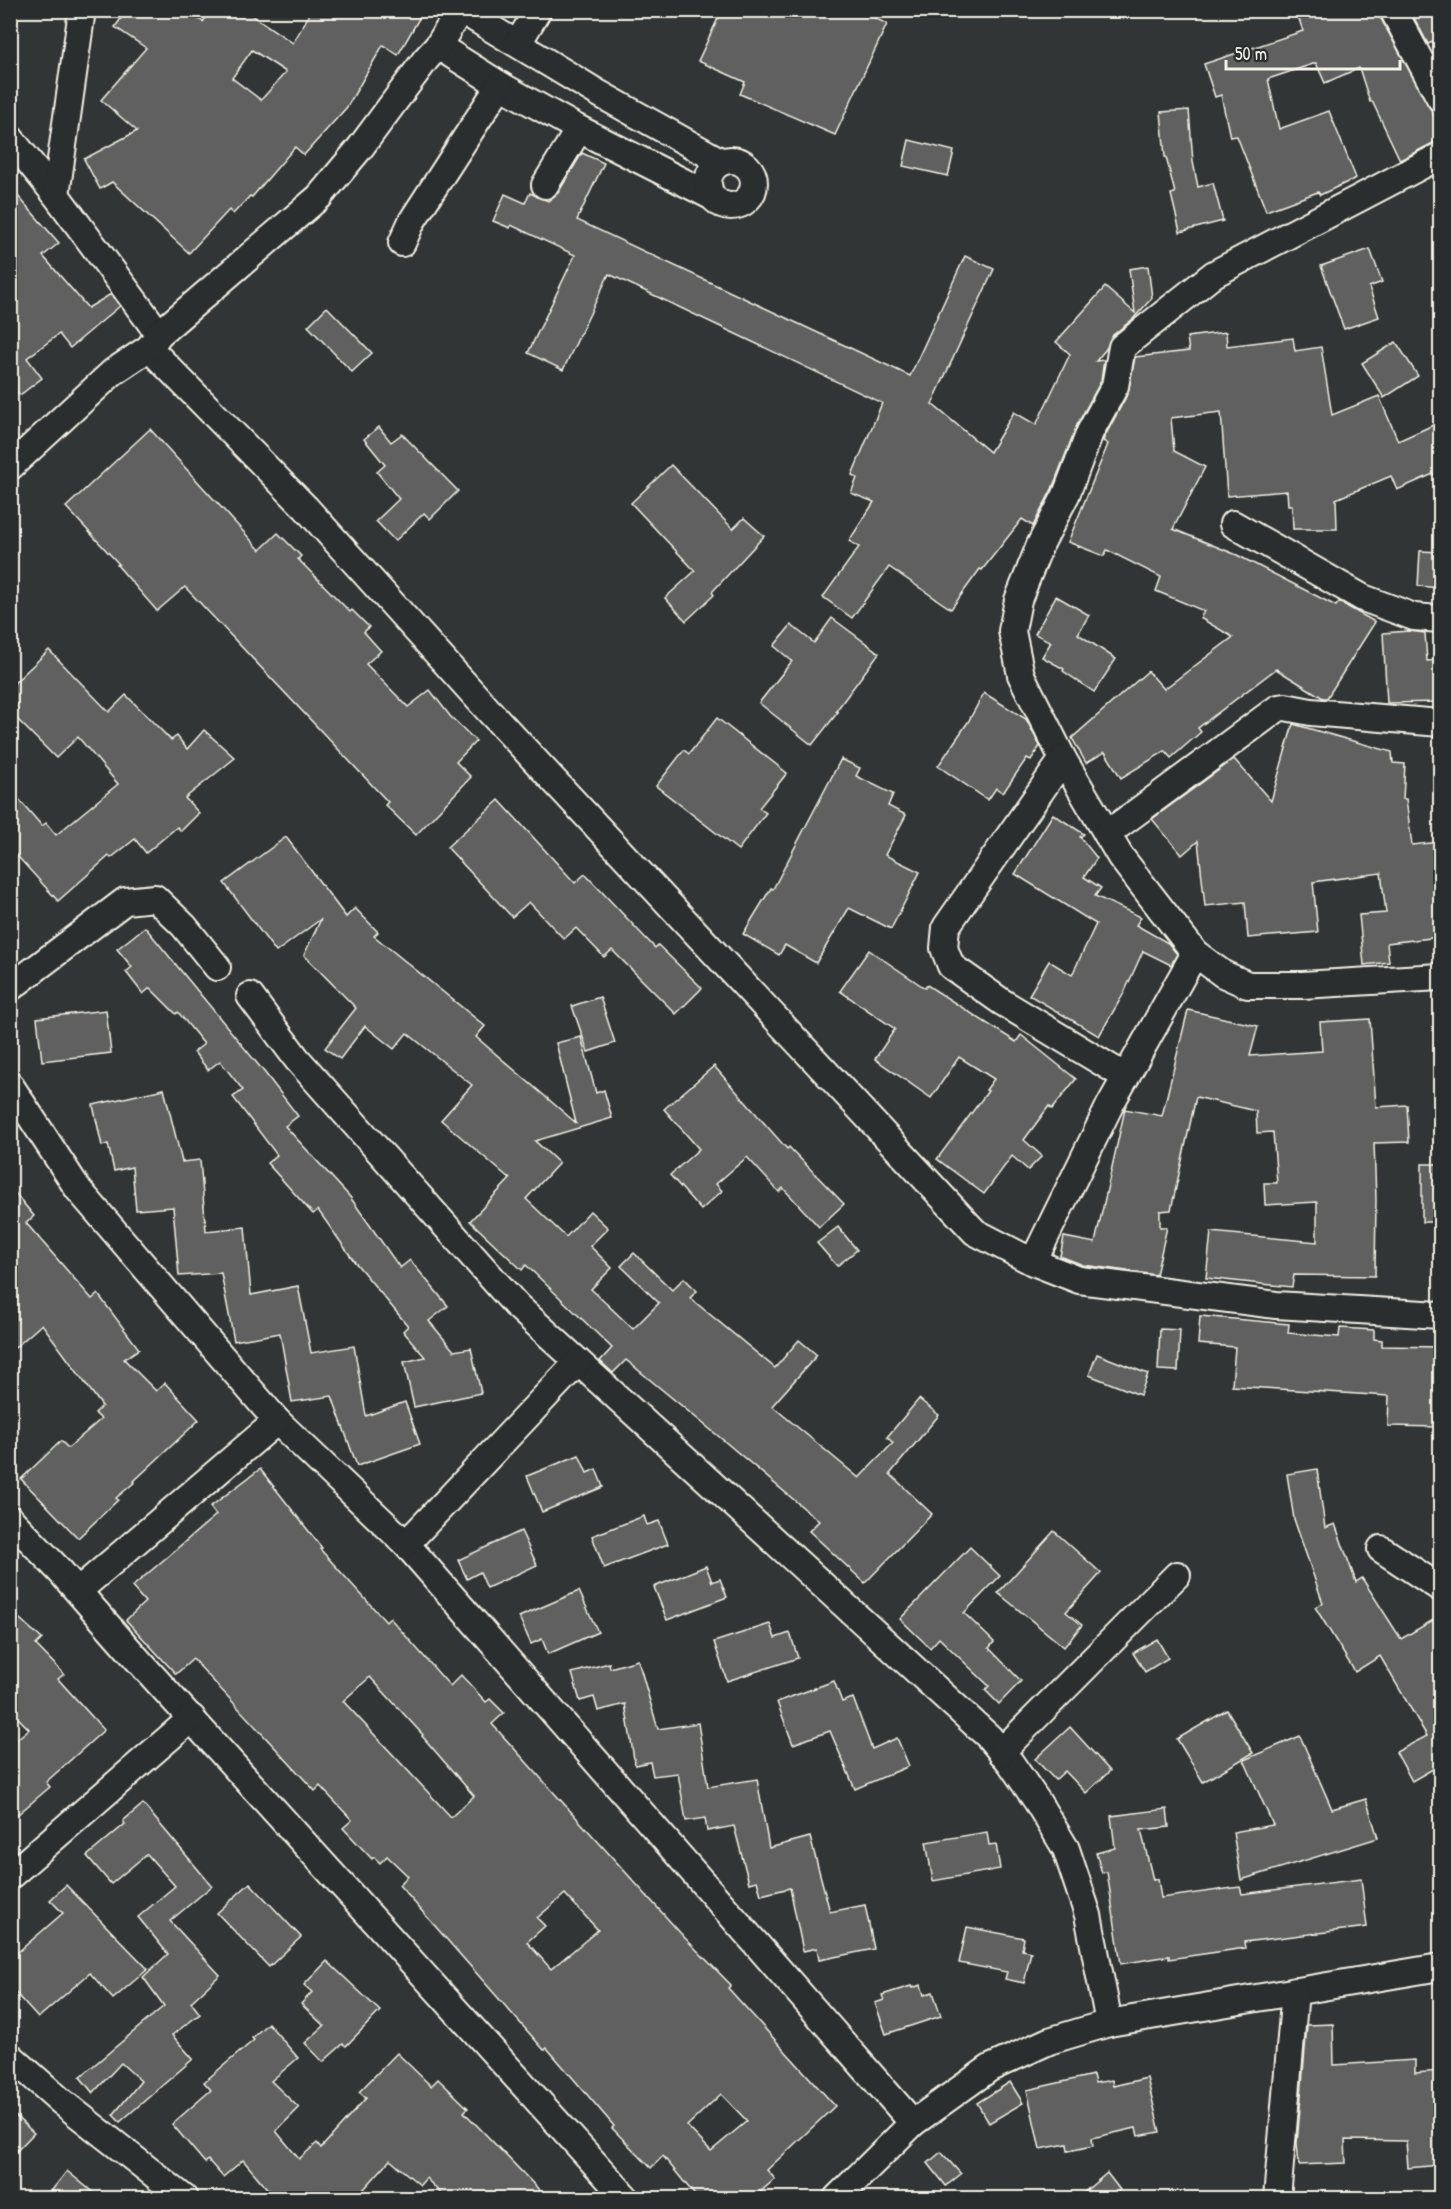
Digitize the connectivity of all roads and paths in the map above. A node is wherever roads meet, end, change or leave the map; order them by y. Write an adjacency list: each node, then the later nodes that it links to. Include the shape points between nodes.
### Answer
1 (82, 10): 14 (street)
2 (460, 10): 5 (street); 6 (street)
3 (538, 10): 5 (street)
4 (1393, 10): 8 (street)
5 (518, 43): 12 (street)
6 (438, 46): 7 (street); 17 (street, via 319,197)
7 (500, 85): 9 (street); 16 (street, via 412,221)
8 (1440, 98)
9 (579, 129): 13 (street); 15 (street)
10 (10, 138): 14 (street)
11 (1440, 156): 22 (street, via 1214,274 1122,346 1115,386 1040,545 1018,600 1012,632 1021,675)
12 (722, 162): 15 (street, via 708,177); 15 (street, via 742,163 754,180 753,190 739,205 719,203)
13 (545, 184)
14 (56, 195): 17 (street)
15 (711, 196)
16 (402, 243)
17 (154, 341): 18 (street); 31 (street, via 490,712 975,1232)
18 (14, 458)
19 (1233, 524): 20 (street, via 1363,598 1414,617)
20 (1440, 619)
21 (1440, 723): 23 (street, via 1278,708)
22 (1063, 759): 23 (street); 29 (street, via 946,927 944,948 951,966 1002,1002)
23 (1107, 834): 24 (street)
24 (1195, 953): 26 (street, via 1223,974 1248,985); 29 (street)
25 (217, 967): 27 (street, via 184,926 154,898 125,901)
26 (1440, 977)
27 (10, 988)
28 (250, 996): 33 (street, via 297,1059 508,1296)
29 (1126, 1077): 31 (street)
30 (10, 1085): 34 (street, via 78,1189)
31 (1033, 1262): 32 (street, via 1079,1280 1276,1305)
32 (1440, 1315)
33 (578, 1362): 36 (street); 42 (street)
34 (277, 1421): 36 (street); 40 (street)
35 (10, 1519): 40 (street)
36 (406, 1544): 48 (street)
37 (1381, 1549): 39 (street)
38 (1177, 1575): 42 (street)
39 (1440, 1588)
40 (78, 1592): 41 (street)
41 (192, 1718): 43 (street); 49 (street)
42 (1001, 1752): 46 (street, via 1066,1850 1088,1915)
43 (10, 1876)
44 (1440, 1967): 45 (street)
45 (1294, 1991): 46 (street); 52 (street)
46 (1109, 2023): 48 (street, via 1049,2041 990,2068)
47 (10, 2056): 50 (street)
48 (913, 2123): 51 (street)
49 (623, 2197)
50 (184, 2199)
51 (837, 2199)
52 (1277, 2199)

